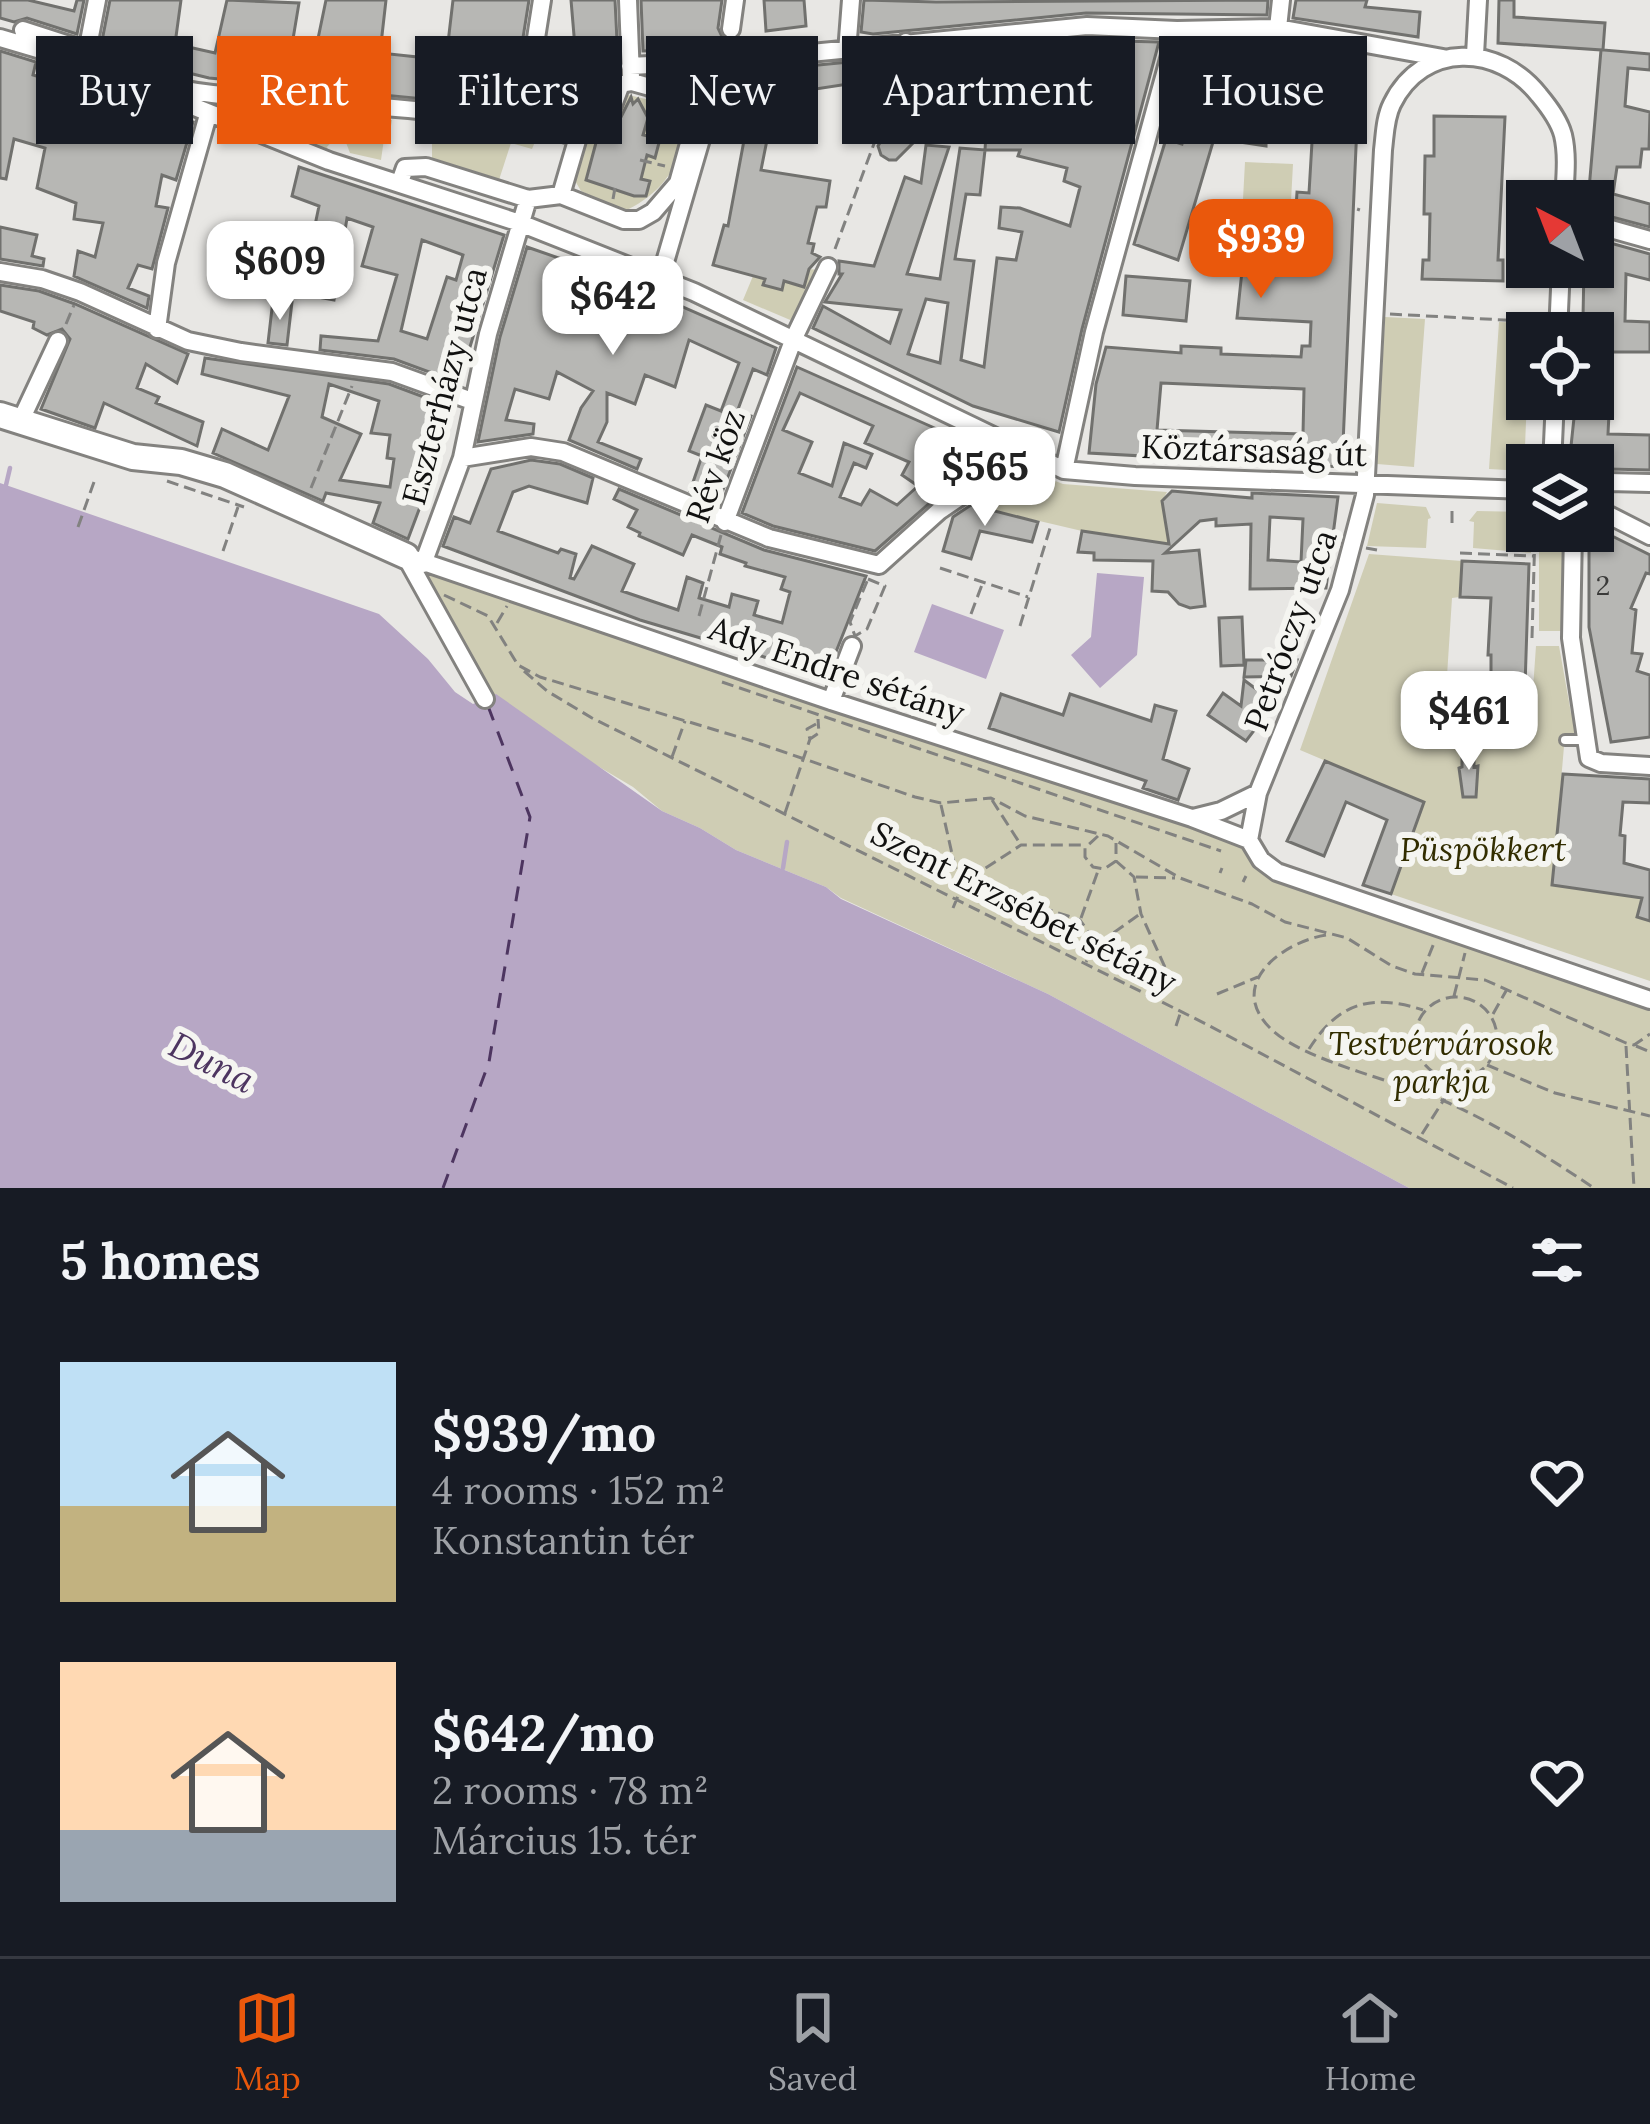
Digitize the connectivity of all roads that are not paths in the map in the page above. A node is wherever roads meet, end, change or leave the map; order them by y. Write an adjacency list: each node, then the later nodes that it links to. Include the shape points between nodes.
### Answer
1 (97, 0): 13 (street)
2 (542, 0): 14 (street)
3 (628, 0): 23 (street)
4 (735, 0): 9 (street)
5 (851, 0): 18 (street)
6 (1282, 0): 8 (street)
7 (1478, 0): 20 (street)
8 (1278, 28): 11 (street); 21 (street)
9 (731, 29)
10 (23, 30): 12 (street)
11 (1177, 30): 15 (street, via 1087,26); 48 (street)
12 (40, 36)
13 (90, 36)
14 (536, 36)
15 (974, 36)
16 (0, 38): 17 (street)
17 (36, 44)
18 (840, 53): 19 (street)
19 (818, 54)
20 (1475, 55): 21 (street); 31 (street, via 1532,85 1550,109 1562,132)
21 (1443, 58): 50 (street, Petróczy utca, via 1412,78 1386,120)
22 (646, 71): 23 (street)
23 (631, 74): 24 (street); 33 (street, via 674,103 690,140 678,183 639,220)
24 (622, 83)
25 (193, 94): 26 (street)
26 (415, 103)
27 (193, 114): 28 (street)
28 (206, 121): 32 (street, Köztársaság út); 41 (street, via 166,263)
29 (576, 144): 33 (street)
30 (700, 144): 40 (street)
31 (1563, 180)
32 (400, 182): 34 (street, via 405,168 426,167); 35 (street, Köztársaság út)
33 (561, 195): 34 (street)
34 (528, 199): 35 (street, Eszterházy utca)
35 (520, 223): 40 (street, Köztársaság út); 44 (street, Eszterházy utca)
36 (1614, 230): 37 (street)
37 (1650, 240)
38 (828, 267): 42 (street, Rév köz)
39 (0, 272): 41 (street, via 80,292)
40 (660, 278): 42 (street, Köztársaság út)
41 (157, 329): 44 (street, via 241,352 392,372)
42 (794, 338): 46 (street, Köztársaság út); 54 (street, Rév köz)
43 (58, 340): 45 (street)
44 (472, 401): 47 (street, Eszterházy utca)
45 (10, 418): 57 (street, via 133,457 224,475)
46 (1025, 453): 48 (street, Köztársaság út); 54 (street, via 939,511 874,572)
47 (462, 458): 54 (street, via 531,447 563,452); 57 (street, Eszterházy utca)
48 (1064, 470): 50 (street, Köztársaság út)
49 (1614, 482): 51 (street)
50 (1366, 483): 52 (street, Köztársaság út); 64 (street, Petróczy utca, via 1340,590)
51 (1650, 483)
52 (1506, 489)
53 (1614, 518): 55 (street)
54 (725, 522)
55 (1650, 536)
56 (1573, 552): 62 (street, via 1571,638)
57 (416, 568): 59 (street); 60 (street, Ady Endre sétány)
58 (852, 646): 60 (street)
59 (485, 699)
60 (831, 701): 65 (street, Ady Endre sétány)
61 (1565, 740): 62 (lane)
62 (1589, 740): 63 (street, via 1589,758)
63 (1650, 766)
64 (1258, 793): 65 (street); 66 (street, Petróczy utca)
65 (1192, 818): 66 (street, Ady Endre sétány)
66 (1250, 841): 67 (street, Ady Endre sétány, via 1277,872)
67 (1650, 1000)

